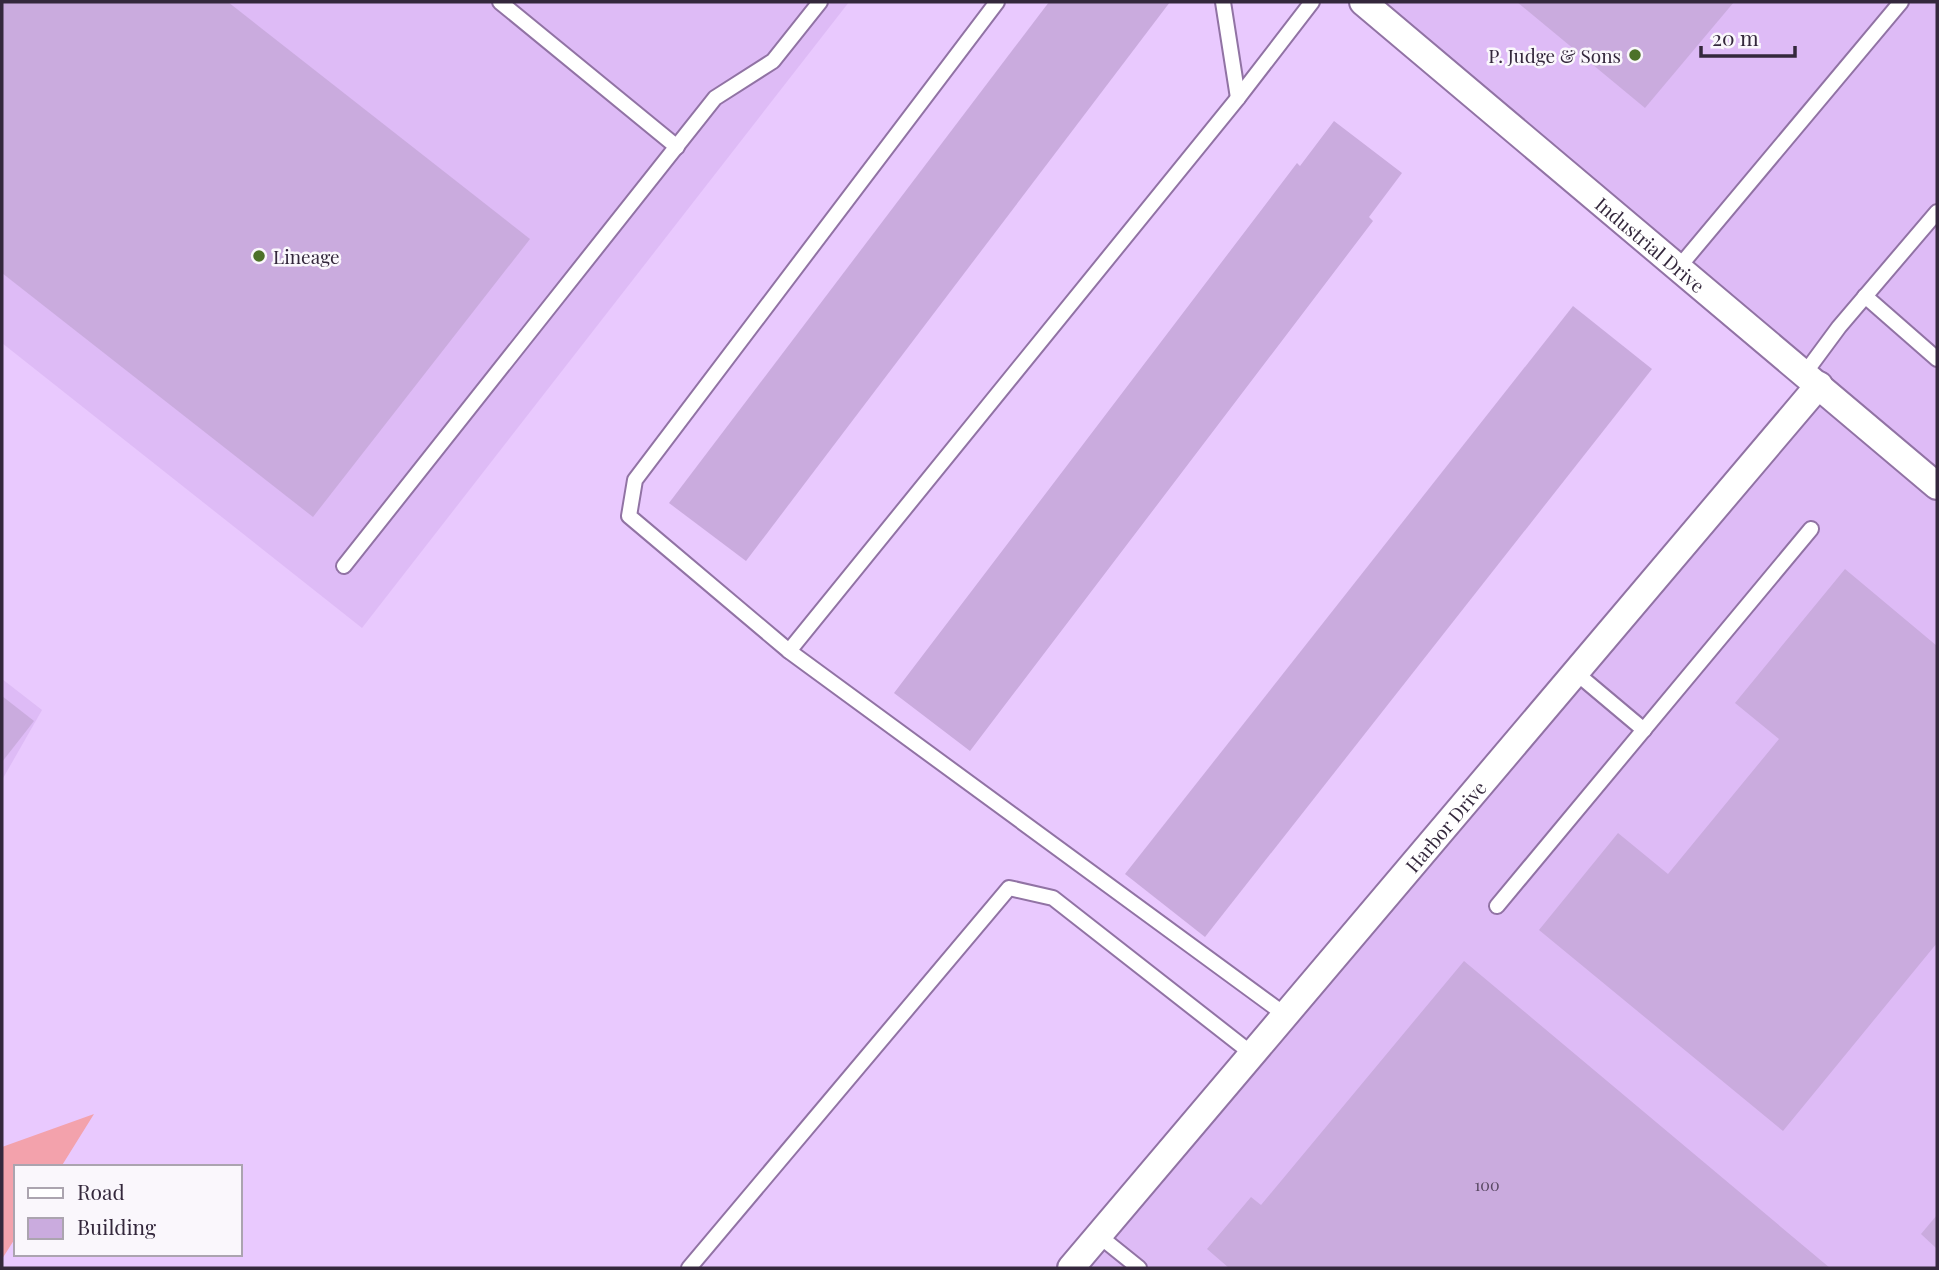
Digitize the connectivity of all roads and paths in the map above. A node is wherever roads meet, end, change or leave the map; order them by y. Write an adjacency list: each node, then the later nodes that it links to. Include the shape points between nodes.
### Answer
1 (500, 2): 9 (lane)
2 (820, 2): 9 (lane, via 773,61 715,98)
3 (997, 2): 18 (lane, via 635,480 629,516)
4 (1223, 2): 8 (lane)
5 (1312, 2): 8 (lane)
6 (1363, 2): 11 (street, Industrial Drive)
7 (1900, 2): 11 (lane)
8 (1238, 97): 18 (lane)
9 (677, 147): 17 (lane)
10 (1937, 212): 12 (lane)
11 (1679, 267): 14 (street, Industrial Drive)
12 (1865, 296): 13 (lane); 14 (lane)
13 (1937, 359)
14 (1812, 379): 15 (street, Industrial Drive); 19 (street, Harbor Drive)
15 (1937, 486)
16 (1811, 529): 20 (lane)
17 (344, 566)
18 (789, 651): 22 (lane)
19 (1575, 672): 20 (lane); 22 (street, Harbor Drive)
20 (1644, 730): 21 (lane)
21 (1497, 906)
22 (1284, 1014): 23 (street, Harbor Drive)
23 (1251, 1053): 24 (street, Harbor Drive); 25 (lane, via 1053,898 1009,888)
24 (1098, 1235): 26 (street, Harbor Drive); 27 (lane)
25 (689, 1268)
26 (1071, 1268)
27 (1139, 1268)

